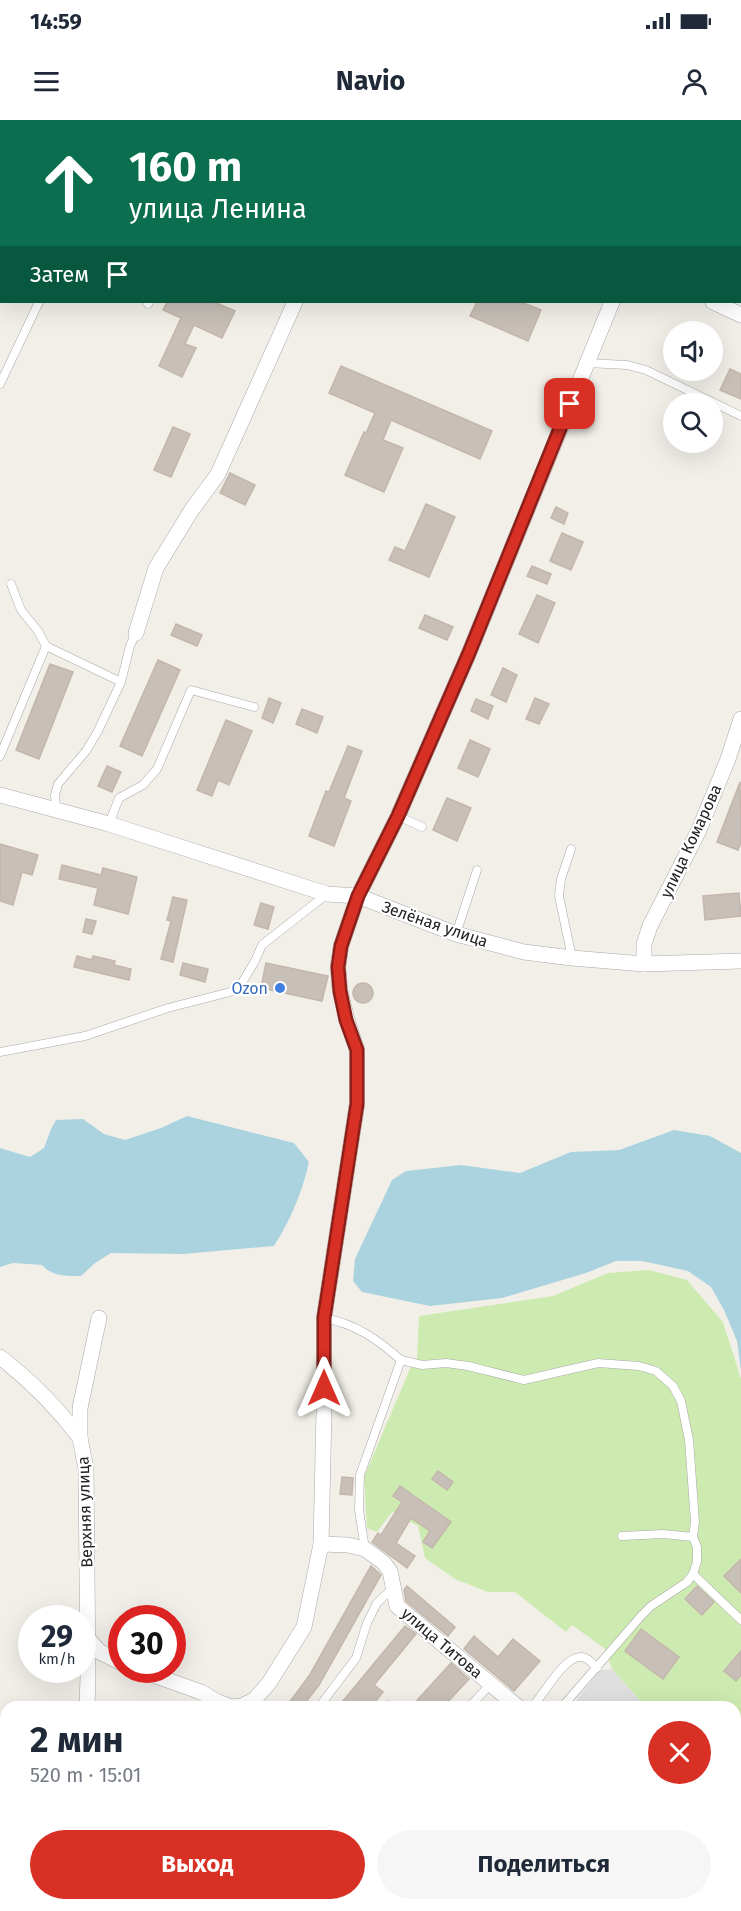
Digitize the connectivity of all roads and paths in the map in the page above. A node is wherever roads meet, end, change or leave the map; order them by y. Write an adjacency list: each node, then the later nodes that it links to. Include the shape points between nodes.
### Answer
1 (39, 303): 7 (lane)
2 (295, 303): 10 (street, via 218,474 156,568)
3 (612, 303): 6 (street)
4 (715, 303): 5 (street)
5 (741, 315)
6 (587, 363): 8 (lane, via 646,370); 18 (street)
7 (0, 384)
8 (741, 416)
9 (11, 585): 11 (lane, via 21,610)
10 (136, 633): 12 (lane)
11 (46, 646): 12 (lane); 15 (lane)
12 (121, 682): 17 (lane, via 86,751 58,784)
13 (254, 707): 19 (lane, via 191,690 157,769 142,785 119,798)
14 (741, 719): 28 (street, улица Комарова, via 699,830 650,926 644,944)
15 (0, 756)
16 (0, 795): 17 (street, Зелёная улица)
17 (56, 809): 19 (street, Зелёная улица)
18 (398, 816): 20 (lane); 24 (street)
19 (110, 824): 23 (street, Зелёная улица)
20 (422, 827)
21 (571, 849): 26 (lane, via 559,896)
22 (477, 870): 25 (lane)
23 (327, 894): 24 (street, Зелёная улица); 29 (lane, via 262,945 240,986 230,992 85,1036)
24 (358, 896): 25 (street, Зелёная улица); 31 (street, via 338,967 344,1010 357,1050 357,1104)
25 (456, 934): 26 (street, Зелёная улица, via 524,952)
26 (572, 958): 28 (street, Зелёная улица)
27 (741, 961): 28 (street, Зелёная улица)
28 (644, 964)
29 (0, 1052)
30 (99, 1318): 34 (street, Верхняя улица, via 80,1408)
31 (324, 1318): 33 (lane, via 363,1332); 37 (street)
32 (0, 1358): 34 (street, via 59,1410)
33 (401, 1360): 36 (lane, via 422,1365 468,1366 524,1380 598,1363 656,1371 673,1386 681,1401 688,1440); 38 (lane, via 360,1475)
34 (80, 1438): 41 (street, Верхняя улица, via 86,1469)
35 (622, 1536): 36 (lane)
36 (693, 1537): 39 (lane, via 697,1562)
37 (321, 1544): 38 (street, улица Титова); 49 (street, via 304,1627 269,1683)
38 (364, 1549): 40 (street, улица Титова, via 390,1571)
39 (693, 1574): 42 (lane); 43 (lane, via 651,1606)
40 (393, 1588): 46 (street, улица Титова, via 397,1606); 50 (lane, via 377,1603 356,1658)
41 (87, 1605)
42 (741, 1620)
43 (597, 1668): 53 (lane, via 589,1659 572,1660); 54 (lane)
44 (88, 1683): 47 (street, Верхняя улица)
45 (176, 1683): 48 (street)
46 (491, 1684): 51 (lane); 52 (street, улица Титова)
47 (87, 1701)
48 (216, 1701)
49 (250, 1701)
50 (324, 1701)
51 (475, 1701)
52 (510, 1701)
53 (537, 1701)
54 (567, 1701)

